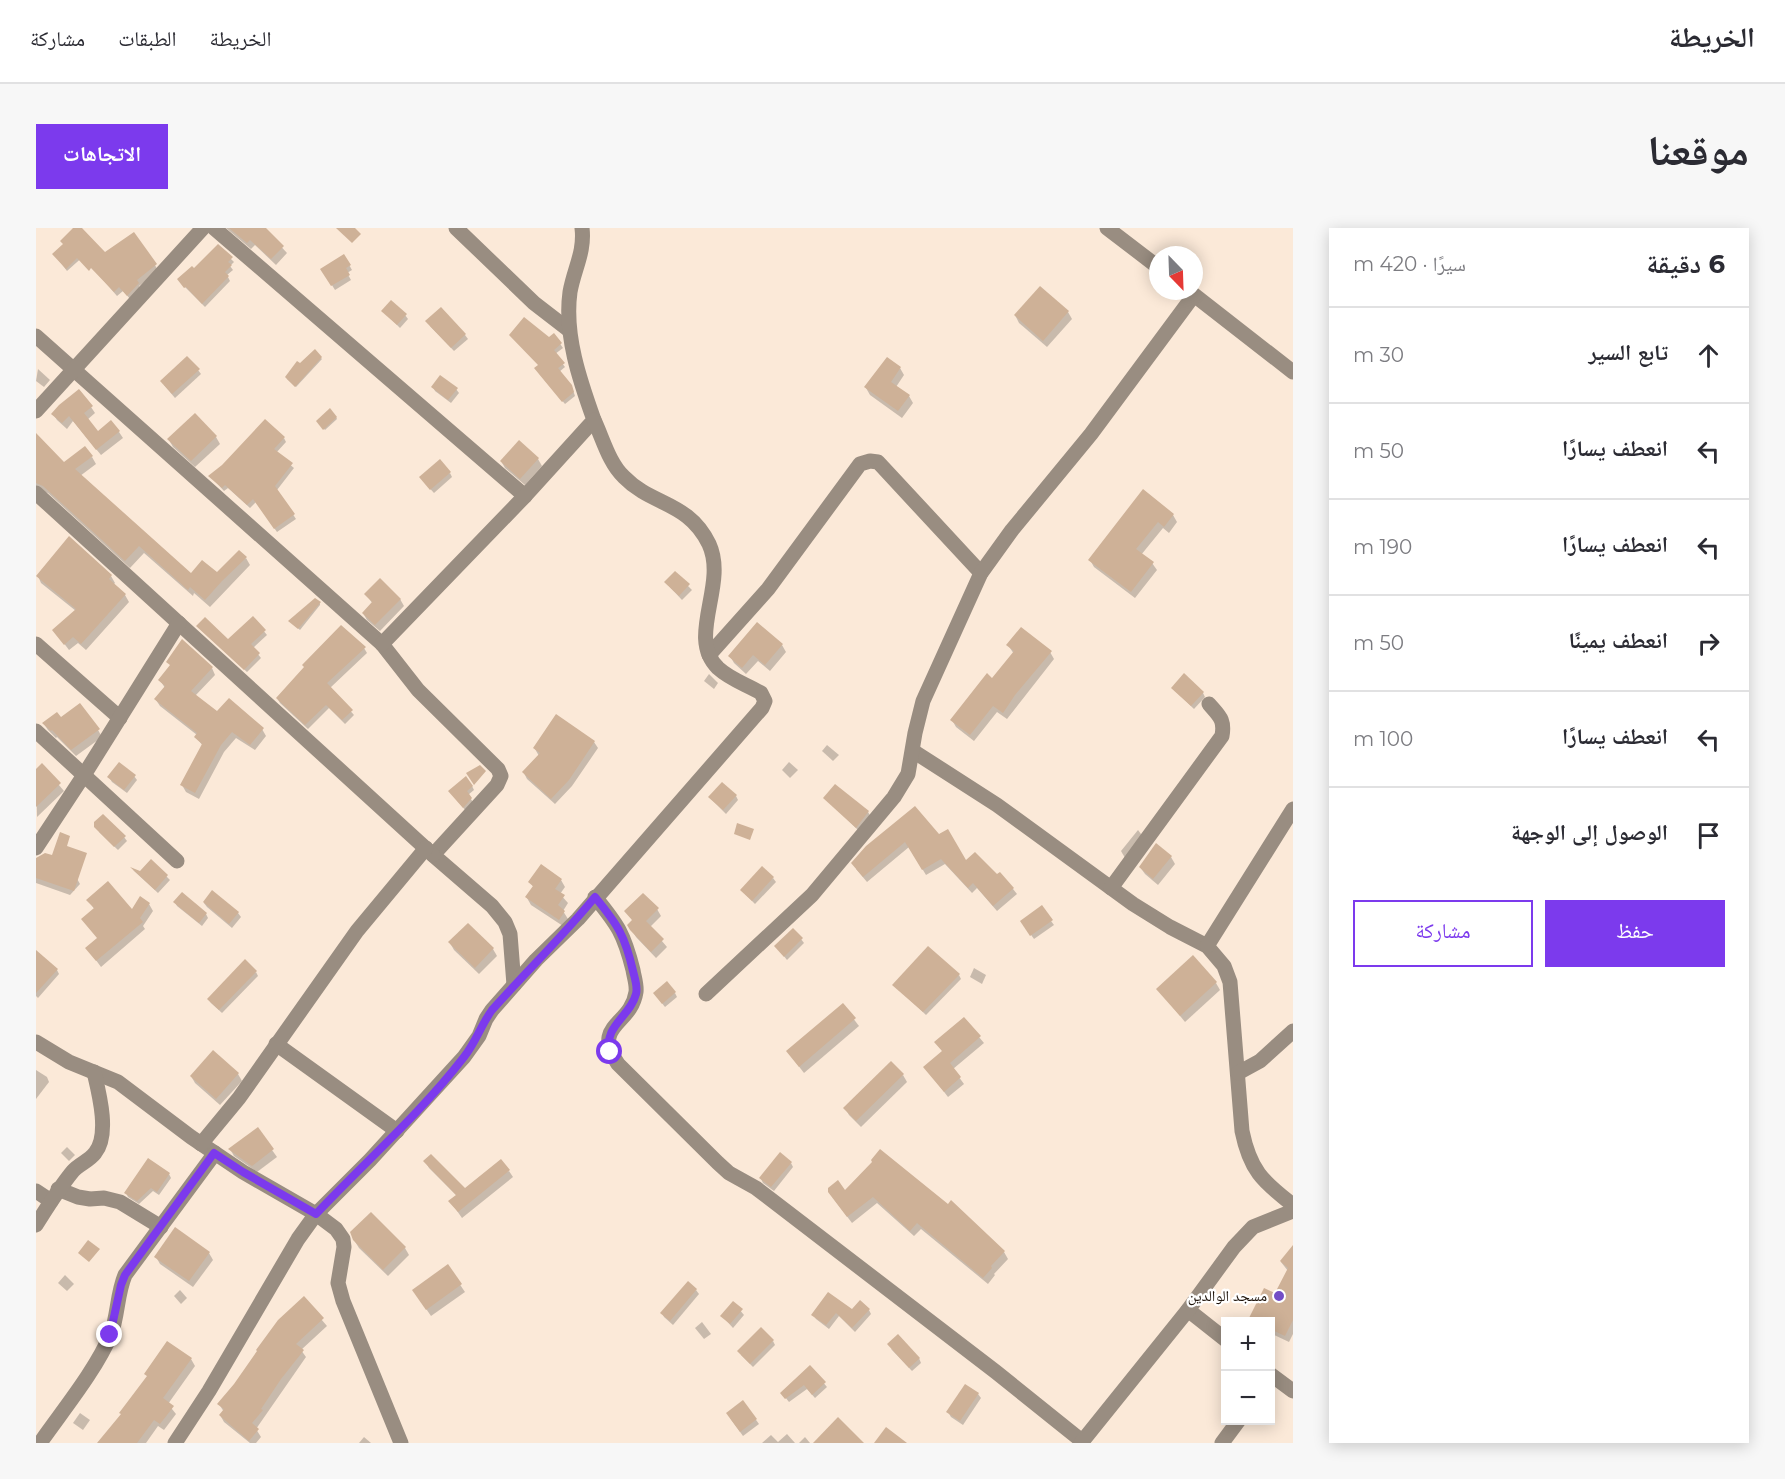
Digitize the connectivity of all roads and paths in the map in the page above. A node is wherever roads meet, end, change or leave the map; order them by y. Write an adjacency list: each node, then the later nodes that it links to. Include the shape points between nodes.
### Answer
1 (203, 228): 11 (street)
2 (214, 228): 16 (street)
3 (456, 228): 9 (street, via 534,303)
4 (582, 228): 9 (street, via 583,244 570,293)
5 (1107, 228): 6 (street)
6 (1149, 260)
7 (1186, 300): 17 (street, via 1091,434)
8 (1200, 300): 12 (street)
9 (569, 330): 14 (street)
10 (36, 336): 11 (street)
11 (75, 369): 13 (street); 20 (street)
12 (1293, 372)
13 (36, 411)
14 (594, 420): 16 (street); 21 (street, via 624,478 688,516 710,547 716,569 704,632)
15 (36, 492): 18 (street)
16 (525, 496): 20 (street)
17 (981, 573): 21 (street, via 878,462 860,464 768,589); 25 (street, via 923,701)
18 (179, 623): 23 (street); 29 (street)
19 (36, 644): 23 (street)
20 (382, 644): 29 (street, via 418,690 494,764 501,776 497,785)
21 (709, 655): 32 (street, via 732,680 761,693 765,700 762,708)
22 (1209, 704): 31 (street, via 1221,718 1222,736)
23 (120, 718): 26 (street)
24 (36, 731): 26 (street)
25 (913, 751): 31 (street, via 997,805); 35 (street, via 908,774 894,797 812,895)
26 (84, 776): 28 (street); 30 (street)
27 (1293, 808): 33 (street)
28 (36, 848)
29 (429, 852): 34 (street, via 505,922 510,934); 38 (street, via 357,932)
30 (177, 861)
31 (1110, 888): 33 (street)
32 (595, 897): 34 (street); 56 (street, via 619,927 637,986 636,995 607,1042 618,1064 729,1173 756,1188)
33 (1207, 946): 40 (street, via 1224,966 1230,982)
34 (514, 985): 41 (street, via 486,1018 464,1057)
35 (706, 994)
36 (1293, 1031): 40 (street, via 1260,1061)
37 (36, 1042): 39 (street)
38 (276, 1044): 41 (street); 42 (street)
39 (94, 1072): 42 (street, via 118,1082); 45 (street, via 102,1114 99,1148 75,1169)
40 (1238, 1073): 46 (street, via 1246,1153 1270,1187)
41 (397, 1131): 48 (street)
42 (201, 1144): 43 (street)
43 (214, 1153): 48 (street); 50 (street)
44 (36, 1191): 45 (street)
45 (55, 1195): 49 (street); 50 (street, via 120,1202)
46 (1293, 1205)
47 (1293, 1211): 51 (street, via 1253,1227 1234,1246)
48 (316, 1214): 58 (street); 59 (street, via 343,1239 338,1283)
49 (36, 1225)
50 (161, 1227): 57 (street, via 125,1275 110,1335)
51 (1188, 1310): 52 (street); 56 (street)
52 (1221, 1336)
53 (1275, 1379): 54 (street)
54 (1293, 1391)
55 (1235, 1425): 60 (street)
56 (1082, 1442)
57 (40, 1443)
58 (175, 1443)
59 (401, 1443)
60 (1222, 1443)

